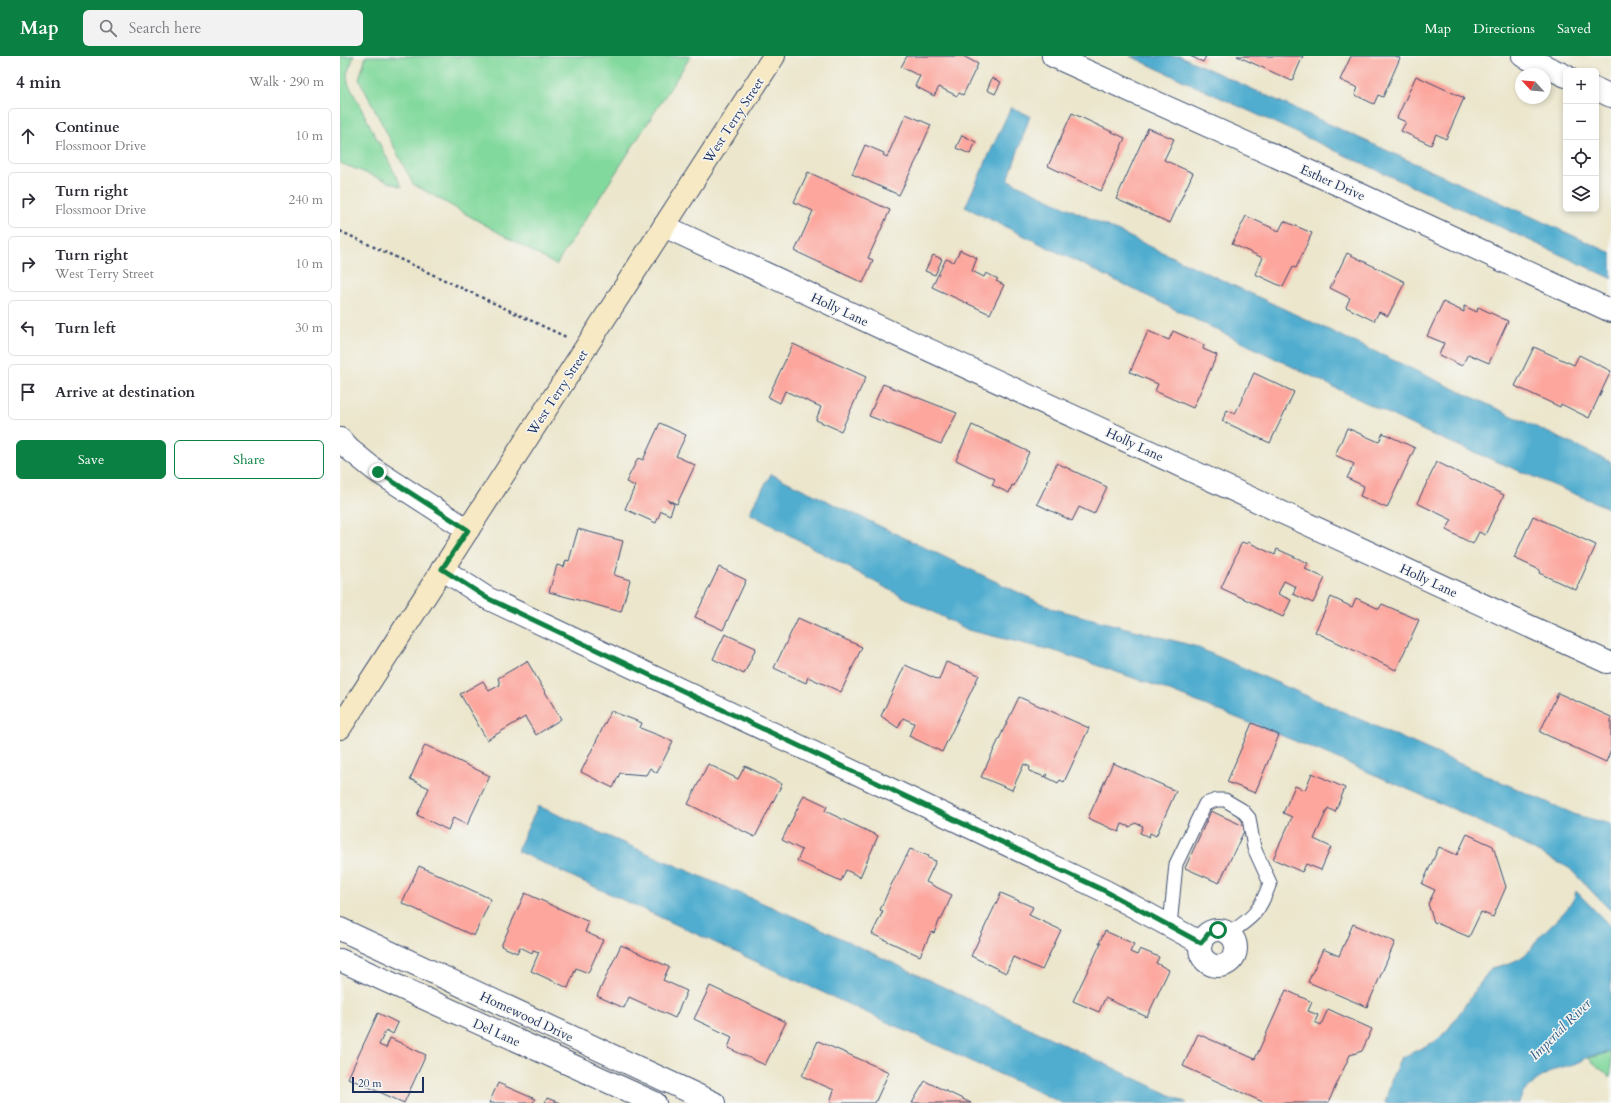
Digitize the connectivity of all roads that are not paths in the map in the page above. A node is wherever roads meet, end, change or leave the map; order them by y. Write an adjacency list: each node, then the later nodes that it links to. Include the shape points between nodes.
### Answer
1 (774, 56): 7 (street, West Terry Street)
2 (1054, 56): 8 (street, Esther Drive)
3 (1523, 56): 4 (street)
4 (1563, 75)
5 (1599, 90): 6 (street)
6 (1611, 96)
7 (664, 226): 10 (street, West Terry Street); 12 (street, Holly Lane)
8 (1611, 311)
9 (340, 438): 10 (street, via 349,449 375,470)
10 (468, 530): 11 (street, West Terry Street)
11 (442, 569): 13 (street, West Terry Street); 14 (street, via 487,598 1105,891)
12 (1606, 662)
13 (340, 728)
14 (1170, 926): 16 (lane, via 1176,864 1205,804 1225,800 1242,810 1249,818 1254,848 1270,883 1263,902 1253,916); 17 (street)
15 (340, 928): 20 (street, Homewood Drive)
16 (1229, 934): 17 (street, via 1213,931); 17 (street, via 1237,949 1233,960 1222,966 1210,965 1205,961 1200,949)
17 (1201, 943)
18 (340, 960): 19 (street, Del Lane)
19 (655, 1103)
20 (714, 1103)

